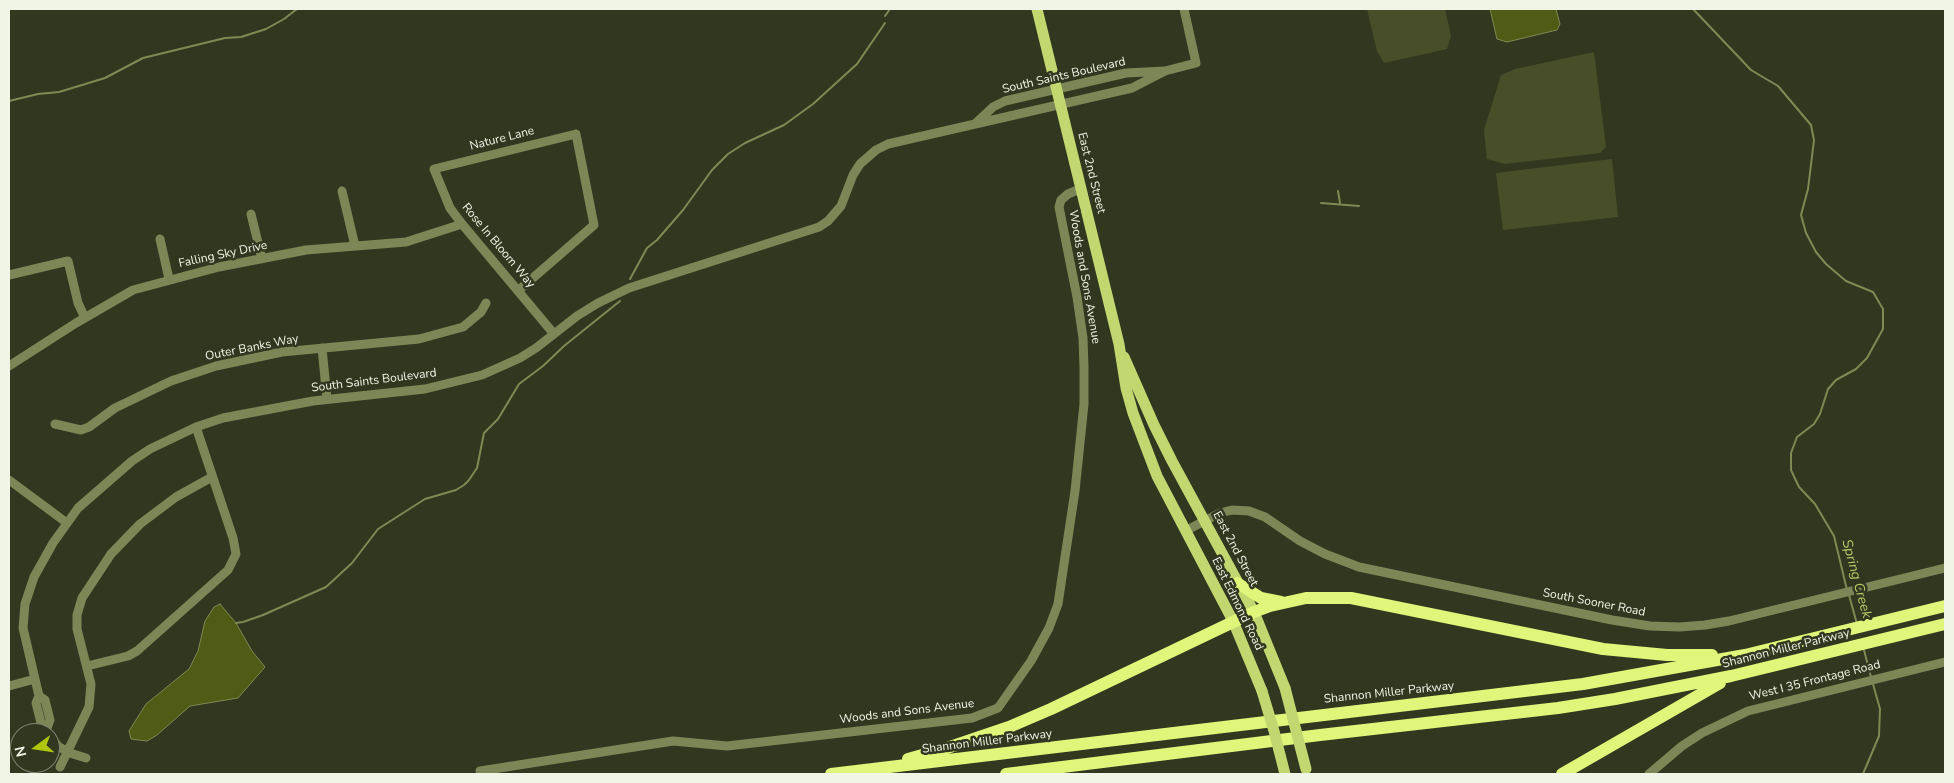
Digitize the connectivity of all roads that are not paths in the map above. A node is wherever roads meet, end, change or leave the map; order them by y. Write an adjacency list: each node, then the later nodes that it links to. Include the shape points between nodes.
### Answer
1 (1037, 9): 4 (main road, East 2nd Street)
2 (1184, 9): 3 (street, South Saints Boulevard, via 1196,63)
3 (1166, 71): 4 (street, South Saints Boulevard, via 1126,73); 5 (street, South Saints Boulevard, via 1132,88)
4 (1055, 89): 5 (main road, East 2nd Street); 6 (street, South Saints Boulevard, via 1005,101)
5 (1059, 105): 6 (street, South Saints Boulevard); 8 (main road, East 2nd Street)
6 (976, 123): 20 (street, South Saints Boulevard, via 888,144 876,150 853,174 841,206 819,227 629,288 598,303)
7 (434, 169): 11 (street, Rose In Bloom Way, via 450,208); 17 (street, Nature Lane, via 576,134 594,224)
8 (1080, 189): 21 (main road, East 2nd Street); 50 (street, Woods and Sons Avenue, via 1068,194 1059,207 1083,338 1084,404 1058,604 1031,661 998,708 972,718 727,746 673,741)
9 (342, 191): 13 (street)
10 (251, 214): 14 (street)
11 (462, 224): 13 (street, Falling Sky Drive, via 406,242); 17 (street, Rose In Bloom Way)
12 (160, 239): 16 (street)
13 (355, 246): 14 (street, Falling Sky Drive, via 306,250)
14 (262, 259): 16 (street, Falling Sky Drive)
15 (9, 275): 19 (street, via 68,261)
16 (169, 279): 19 (street, Falling Sky Drive, via 133,290)
17 (519, 290): 20 (street, Rose In Bloom Way)
18 (486, 303): 22 (street, Outer Banks Way, via 481,312 463,327 419,339)
19 (85, 318): 23 (street, Falling Sky Drive)
20 (554, 334): 24 (street, South Saints Boulevard, via 503,366 454,383 394,394)
21 (1119, 344): 29 (main road, East 2nd Street, via 1154,425); 31 (main road, East 2nd Street, via 1133,413 1158,476)
22 (322, 348): 24 (street); 25 (street, Outer Banks Way, via 282,352 216,366 171,381 115,408 81,430)
23 (9, 366)
24 (327, 399): 26 (street, South Saints Boulevard, via 223,418)
25 (55, 424)
26 (196, 428): 27 (street); 30 (street, South Saints Boulevard, via 132,461 78,508)
27 (212, 478): 41 (street, via 176,497 148,517 103,565 82,598 77,615 77,629); 41 (street, via 236,554 228,570 137,652)
28 (9, 480): 30 (street)
29 (1204, 520): 31 (street, South Sooner Road); 32 (street, South Sooner Road, via 1220,513 1256,512 1300,541 1359,567 1650,626 1705,625); 33 (main road, East 2nd Street)
30 (68, 523): 43 (street, South Saints Boulevard, via 34,577 25,604 23,628)
31 (1185, 531): 37 (main road, East Edmond Road)
32 (1945, 568)
33 (1237, 583): 34 (highway, via 1261,598); 36 (main road, East 2nd Street)
34 (1283, 603): 36 (highway); 39 (highway, via 1306,598 1350,598 1603,649 1666,655)
35 (1945, 606): 39 (highway, Shannon Miller Parkway)
36 (1254, 612): 37 (highway); 52 (main road, East 2nd Street, bridge, via 1285,688)
37 (1233, 621): 51 (highway, via 1009,727); 55 (main road, East Edmond Road, bridge, via 1262,691)
38 (1945, 624): 42 (highway, Shannon Miller Parkway)
39 (1745, 655): 51 (highway, Shannon Miller Parkway, via 1573,686)
40 (1945, 662): 57 (street, West I 35 Frontage Road, via 1769,705 1725,720 1682,746)
41 (87, 666): 47 (street, via 91,684 89,707)
42 (1731, 676): 54 (highway, Shannon Miller Parkway, via 1558,708); 56 (highway)
43 (35, 679): 44 (street); 45 (street, South Saints Boulevard)
44 (9, 686)
45 (41, 723)
46 (60, 748): 47 (street)
47 (68, 752): 48 (street); 49 (street)
48 (86, 758)
49 (60, 767)
50 (480, 771)
51 (863, 771): 53 (highway, Shannon Miller Parkway)
52 (1306, 771)
53 (831, 774)
54 (1006, 774)
55 (1285, 774)
56 (1562, 774)
57 (1649, 774)

